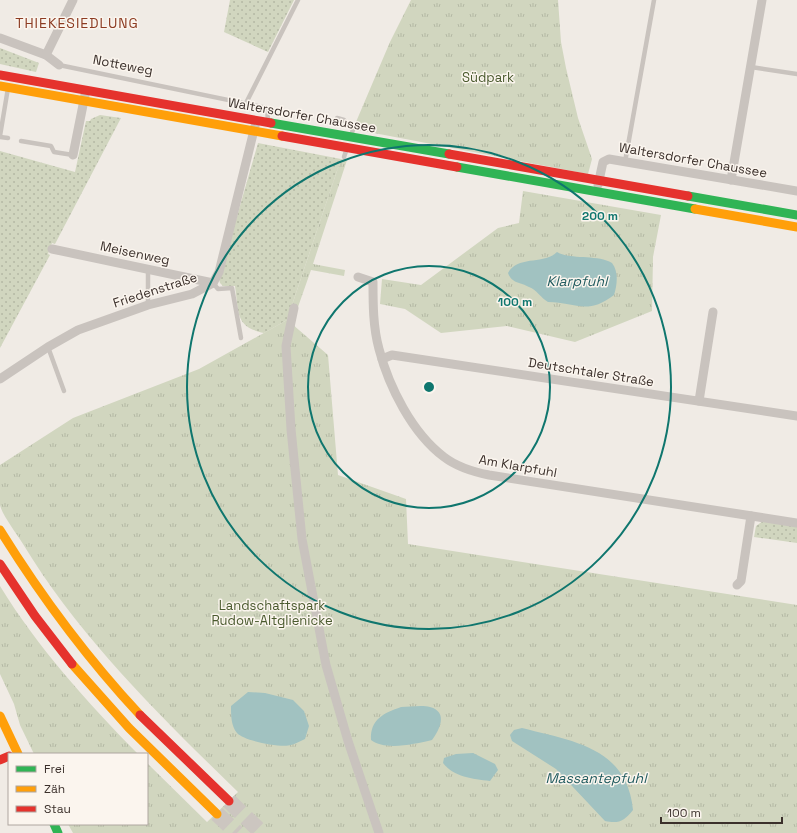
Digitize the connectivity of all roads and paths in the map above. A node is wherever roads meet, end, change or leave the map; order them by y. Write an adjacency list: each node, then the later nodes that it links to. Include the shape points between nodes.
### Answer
1 (73, 0): 6 (street)
2 (298, 0): 14 (lane)
3 (654, 0): 27 (lane)
4 (762, 0): 8 (street)
5 (0, 38): 6 (street, Notteweg)
6 (46, 55): 7 (street, Notteweg)
7 (59, 65): 14 (lane, Notteweg)
8 (751, 67): 10 (lane); 29 (street)
9 (0, 74): 12 (main road, Waltersdorfer Chaussee)
10 (797, 74)
11 (4, 87): 13 (main road, Waltersdorfer Chaussee); 20 (lane)
12 (86, 90): 13 (street); 16 (main road, Waltersdorfer Chaussee)
13 (84, 102): 18 (main road, Waltersdorfer Chaussee); 25 (street)
14 (246, 103): 17 (lane, Notteweg, via 267,108)
15 (336, 118): 21 (lane, via 344,120 353,130)
16 (256, 120): 17 (main road, Waltersdorfer Chaussee); 18 (street, Friedenstraße)
17 (268, 122): 19 (main road, Waltersdorfer Chaussee)
18 (254, 131): 24 (main road, Waltersdorfer Chaussee); 37 (street, Friedenstraße, via 220,272)
19 (340, 135): 21 (main road, Waltersdorfer Chaussee); 24 (lane)
20 (0, 137): 22 (lane)
21 (350, 137): 28 (main road, Waltersdorfer Chaussee)
22 (8, 138)
23 (21, 141): 25 (lane, via 51,146 54,152)
24 (342, 147): 26 (lane); 31 (main road, Waltersdorfer Chaussee)
25 (73, 156)
26 (344, 157)
27 (626, 162): 28 (street, Waltersdorfer Chaussee, via 600,160); 29 (street, Waltersdorfer Chaussee)
28 (598, 180): 31 (street, Waltersdorfer Chaussee); 32 (main road, Waltersdorfer Chaussee)
29 (731, 180): 30 (street, Waltersdorfer Chaussee)
30 (797, 191)
31 (596, 192): 33 (main road, Waltersdorfer Chaussee)
32 (797, 215)
33 (797, 227)
34 (52, 249): 35 (street, Meisenweg)
35 (148, 269): 37 (street, Meisenweg); 38 (lane)
36 (358, 277): 43 (street, Am Klarpfuhl, via 373,282 374,321)
37 (213, 283): 38 (street, Friedenstraße, via 192,294); 41 (lane, via 218,289 232,288)
38 (148, 305): 42 (street, Friedenstraße, via 78,330)
39 (294, 308): 58 (street, via 286,346 302,539 326,665 350,748)
40 (713, 312): 46 (street)
41 (241, 338)
42 (48, 347): 44 (street, Friedenstraße); 45 (lane)
43 (382, 359): 46 (street, Deutschtaler Straße, via 392,355); 48 (street, Am Klarpfuhl, via 408,418 424,440 445,458 469,470)
44 (0, 379)
45 (64, 391)
46 (699, 401): 47 (street, Deutschtaler Straße)
47 (797, 416)
48 (751, 516): 49 (street, Am Klarpfuhl); 52 (street, via 742,581)
49 (797, 523)
50 (0, 530): 54 (main road, via 40,593 114,685)
51 (0, 564): 54 (main road, via 55,643 100,696)
52 (737, 584)
53 (0, 716): 55 (main road)
54 (152, 739): 56 (main road); 57 (main road)
55 (15, 753)
56 (229, 801)
57 (217, 814)
58 (379, 833)

